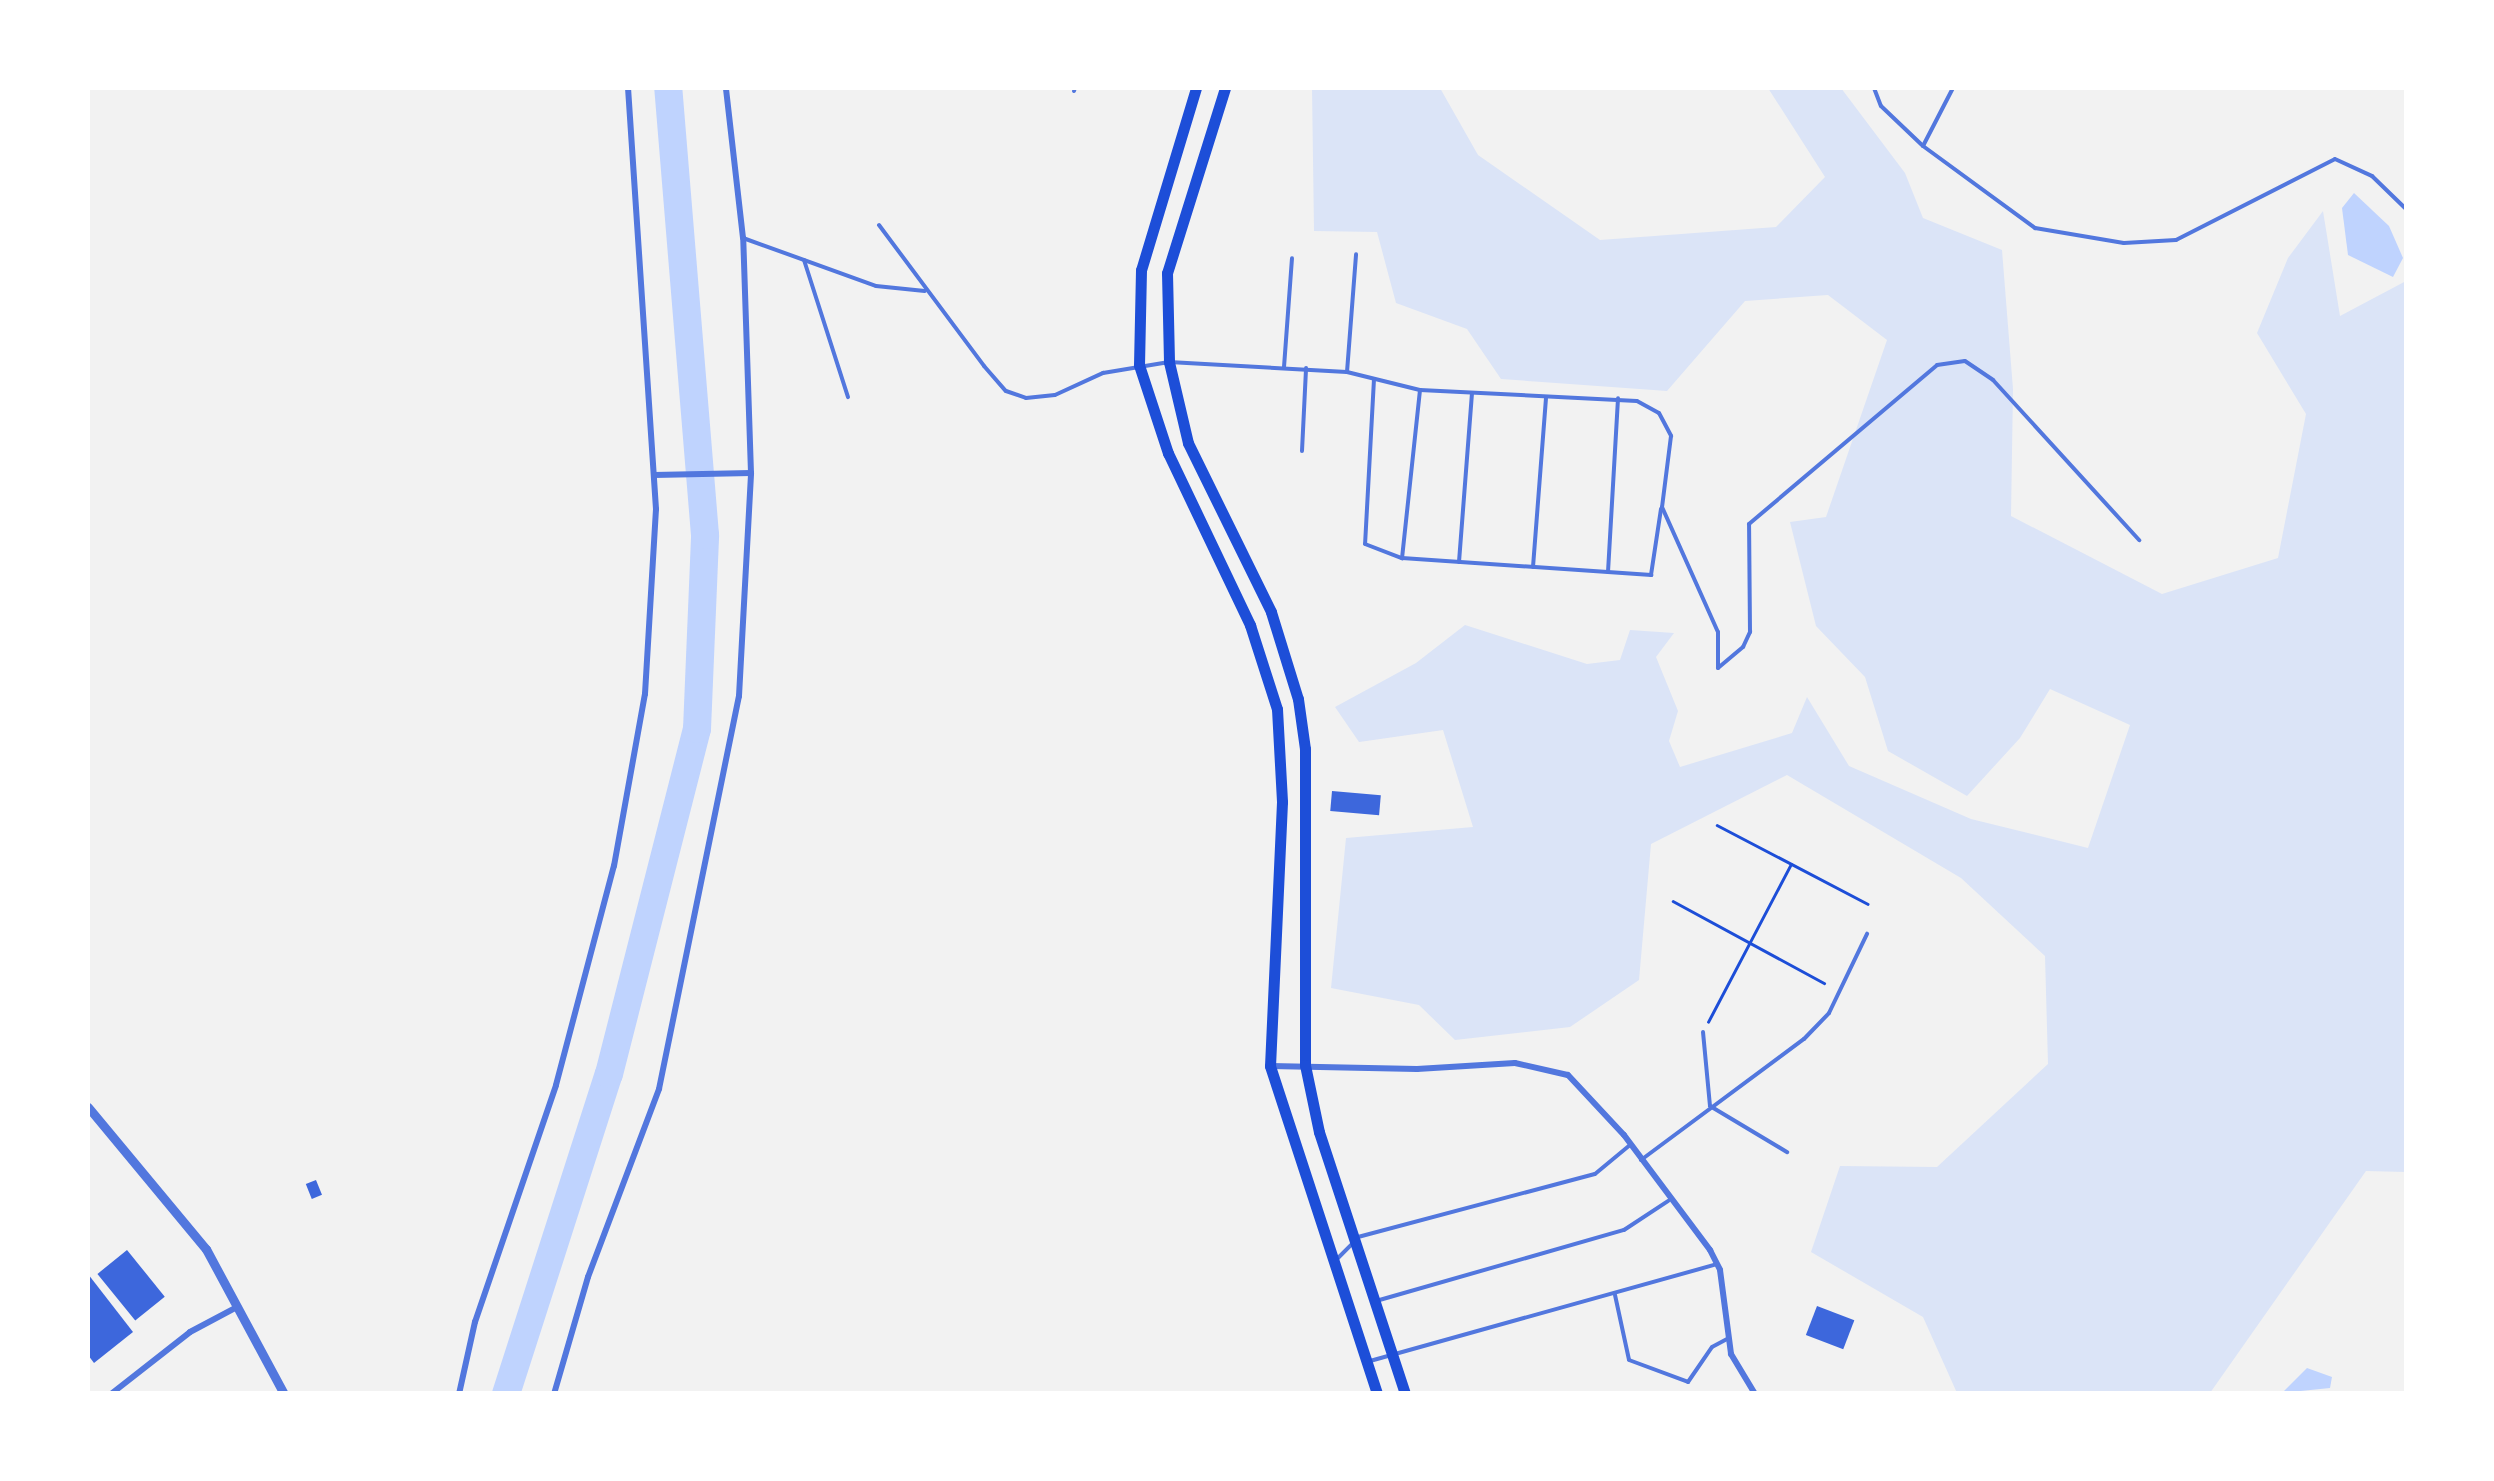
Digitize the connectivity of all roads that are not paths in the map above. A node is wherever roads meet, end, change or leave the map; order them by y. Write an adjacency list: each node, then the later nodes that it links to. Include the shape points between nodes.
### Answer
1 (628, 88): 28 (street)
2 (726, 88): 10 (street)
3 (1196, 88): 16 (main road, via 1141,270)
4 (1226, 88): 15 (main road, via 1167,274)
5 (1874, 88): 7 (lane, via 1881,106)
6 (1952, 88): 7 (lane)
7 (1924, 146): 8 (lane, via 2035,228 2124,243 2176,240 2208,228 2335,158 2372,176)
8 (2406, 209)
9 (879, 225): 14 (lane)
10 (743, 238): 13 (lane); 27 (street)
11 (1356, 254): 19 (lane)
12 (1292, 258): 17 (lane)
13 (804, 260): 14 (lane, via 876,286); 23 (lane)
14 (926, 292): 16 (lane, via 1006,391 1041,399)
15 (1169, 362): 16 (lane); 17 (lane); 37 (main road, via 1188,442 1271,612 1298,699 1305,749)
16 (1139, 365): 38 (main road, via 1168,452 1257,643 1277,710 1282,802)
17 (1284, 367): 18 (lane)
18 (1306, 368): 19 (lane); 26 (lane)
19 (1346, 372): 20 (lane)
20 (1374, 377): 21 (lane); 31 (lane, via 1364,544)
21 (1420, 390): 22 (lane); 31 (lane)
22 (1472, 394): 24 (lane); 32 (lane)
23 (848, 397)
24 (1546, 398): 25 (lane); 33 (lane)
25 (1618, 398): 29 (lane, via 1659,413 1670,436); 34 (lane)
26 (1302, 451)
27 (750, 473): 28 (street); 57 (street, via 739,696 659,1089 588,1277)
28 (654, 475): 56 (street, via 644,694 614,866 556,1085 475,1322)
29 (1662, 506): 30 (lane, via 1718,632 1718,668 1744,648 1750,632 1750,524 1937,365 1965,362 1993,380); 34 (lane, via 1652,575)
30 (2139, 540)
31 (1402, 558): 32 (lane)
32 (1459, 562): 33 (lane)
33 (1533, 567): 34 (lane)
34 (1608, 572)
35 (1867, 934): 39 (lane, via 1828,1013 1804,1039)
36 (1703, 1032): 39 (lane)
37 (1304, 1065): 38 (street); 41 (street, via 1546,1065 1586,1091); 45 (main road, via 1319,1132)
38 (1270, 1066): 47 (main road)
39 (1710, 1106): 42 (lane); 43 (lane)
40 (88, 1107): 50 (street, via 170,1198)
41 (1631, 1144): 43 (street); 45 (lane, via 1594,1174)
42 (1787, 1152)
43 (1641, 1160): 44 (street)
44 (1668, 1201): 46 (street); 49 (lane, via 1624,1230)
45 (1358, 1238): 47 (lane); 49 (main road)
46 (1717, 1264): 48 (lane); 51 (street)
47 (1330, 1266): 53 (main road)
48 (1614, 1294): 51 (lane, via 1628,1360 1688,1382 1712,1347); 52 (lane)
49 (1376, 1301): 52 (main road)
50 (238, 1306): 54 (street, via 190,1332); 55 (street)
51 (1729, 1338): 60 (street)
52 (1394, 1357): 53 (lane); 59 (main road)
53 (1366, 1362): 58 (main road)
54 (111, 1394)
55 (284, 1394)
56 (459, 1394)
57 (554, 1394)
58 (1377, 1394)
59 (1405, 1394)
60 (1754, 1394)

